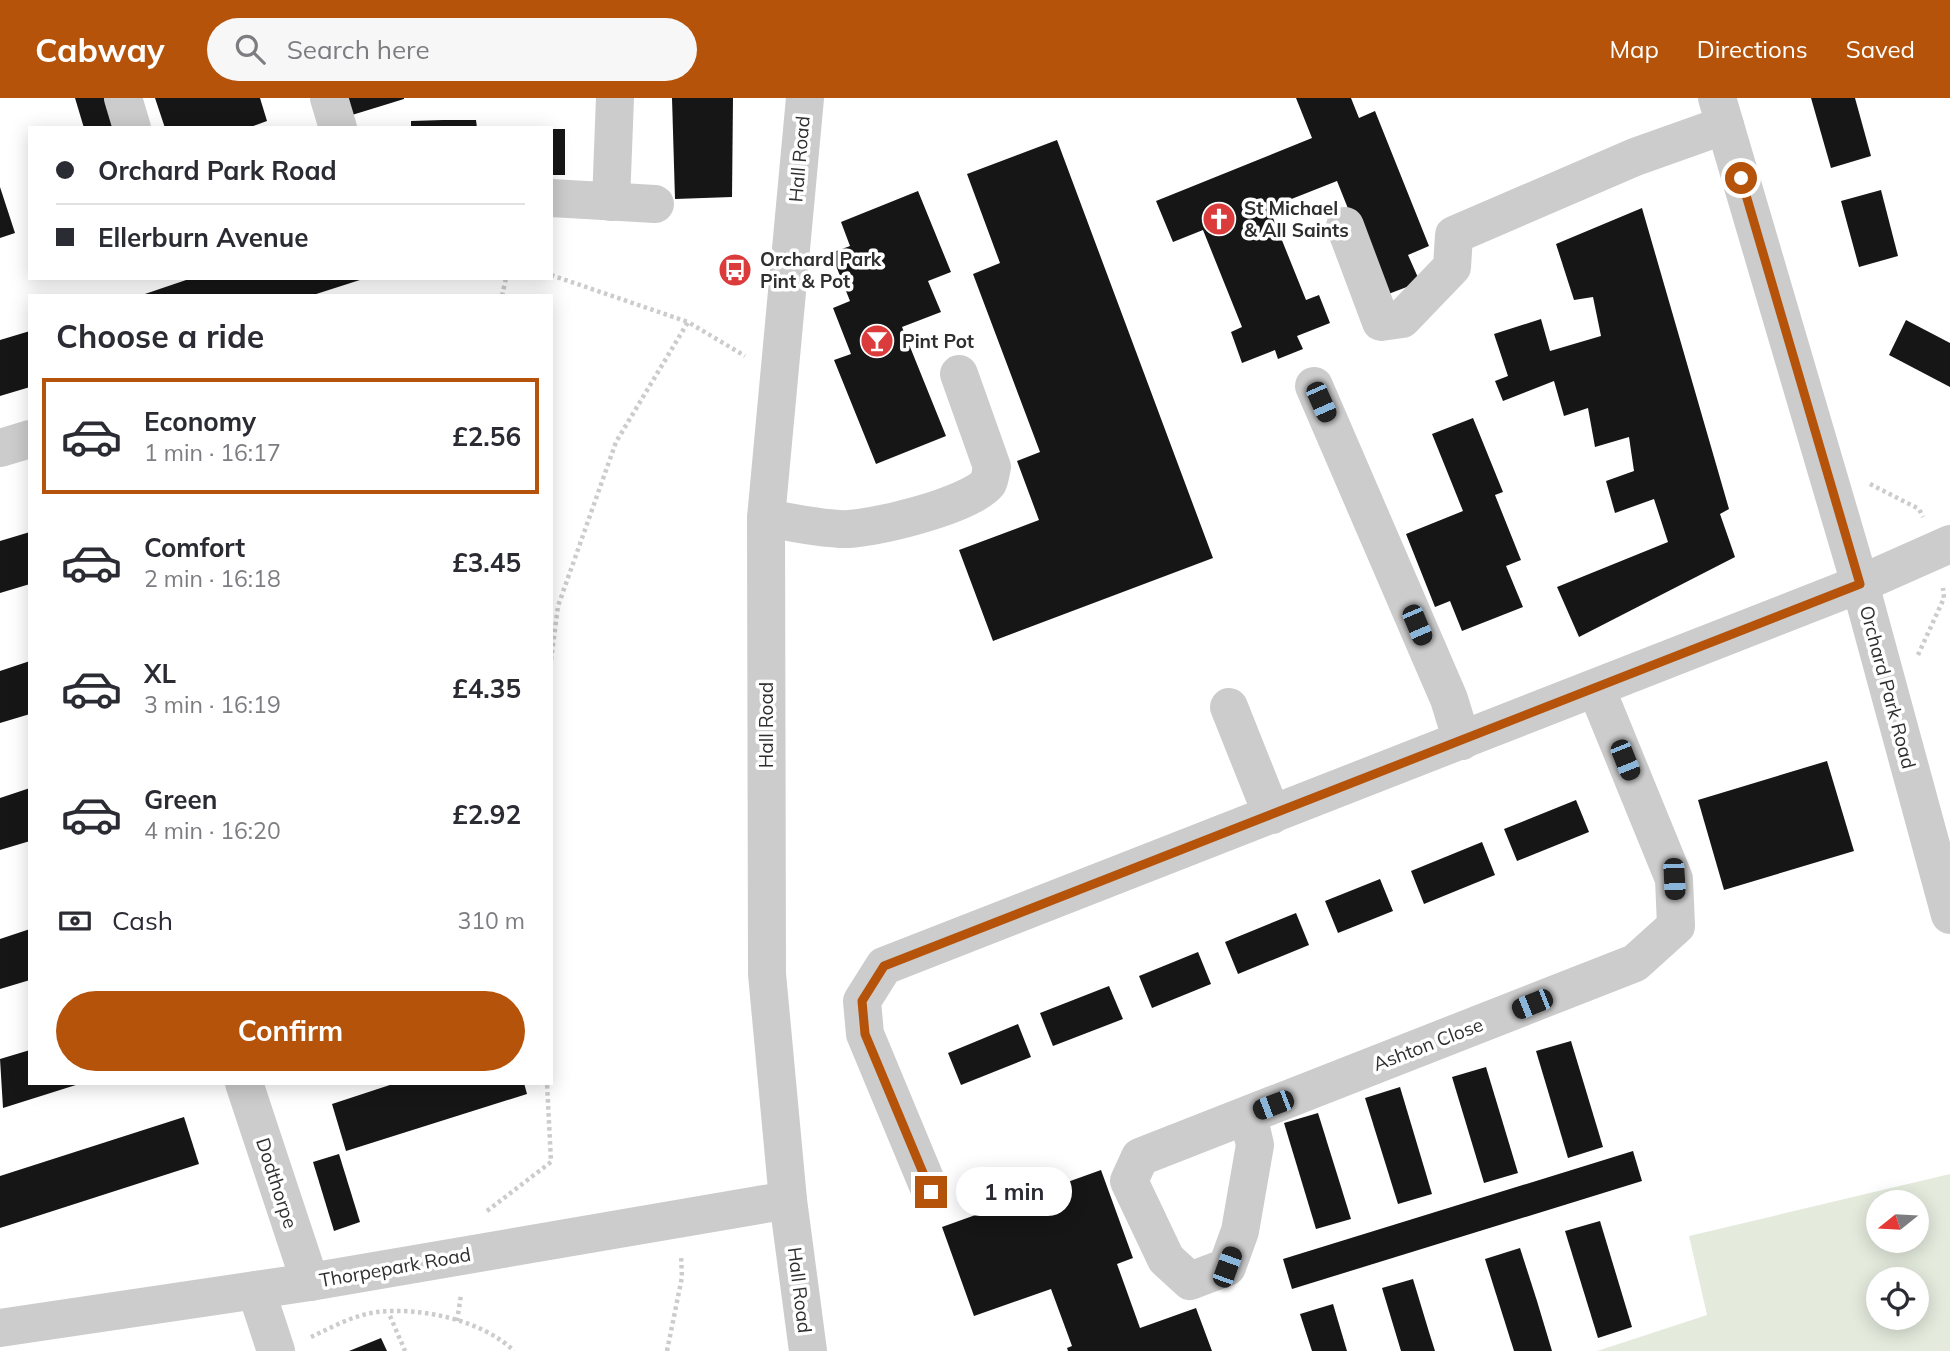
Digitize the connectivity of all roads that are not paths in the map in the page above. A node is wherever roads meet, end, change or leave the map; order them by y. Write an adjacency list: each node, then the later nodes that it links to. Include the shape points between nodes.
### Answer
1 (123, 98): 6 (street)
2 (329, 98): 7 (street)
3 (804, 98): 16 (street, Hall Road)
4 (615, 104): 9 (street)
5 (1721, 111): 11 (street, via 1636,157 1454,235 1452,267 1402,319 1381,322); 18 (street, Orchard Park Road)
6 (131, 126)
7 (337, 126)
8 (553, 198): 9 (street)
9 (611, 202): 10 (street)
10 (655, 204)
11 (1345, 226)
12 (959, 374): 16 (street, via 992,467 988,483 897,523 867,529)
13 (1314, 386): 21 (street, via 1449,699)
14 (28, 440): 15 (street)
15 (0, 448)
16 (765, 518): 27 (street, Hall Road, via 767,974)
17 (1950, 544): 18 (street)
18 (1860, 584): 19 (street); 23 (street, Orchard Park Road)
19 (1596, 688): 21 (street); 25 (street, Ashton Close, via 1674,879 1676,926 1635,963)
20 (1229, 707): 22 (street)
21 (1462, 741): 22 (street)
22 (1272, 815): 26 (street, via 884,966 862,1001 865,1034)
23 (1950, 915)
24 (245, 1085): 28 (street, Dodthorpe)
25 (1248, 1115)
26 (931, 1192)
27 (788, 1200): 28 (street, Thorpepark Road); 32 (street, Hall Road)
28 (310, 1282): 29 (street, Thorpepark Road)
29 (256, 1290): 30 (street, Thorpepark Road); 31 (street)
30 (0, 1328)
31 (290, 1346)
32 (808, 1351)

